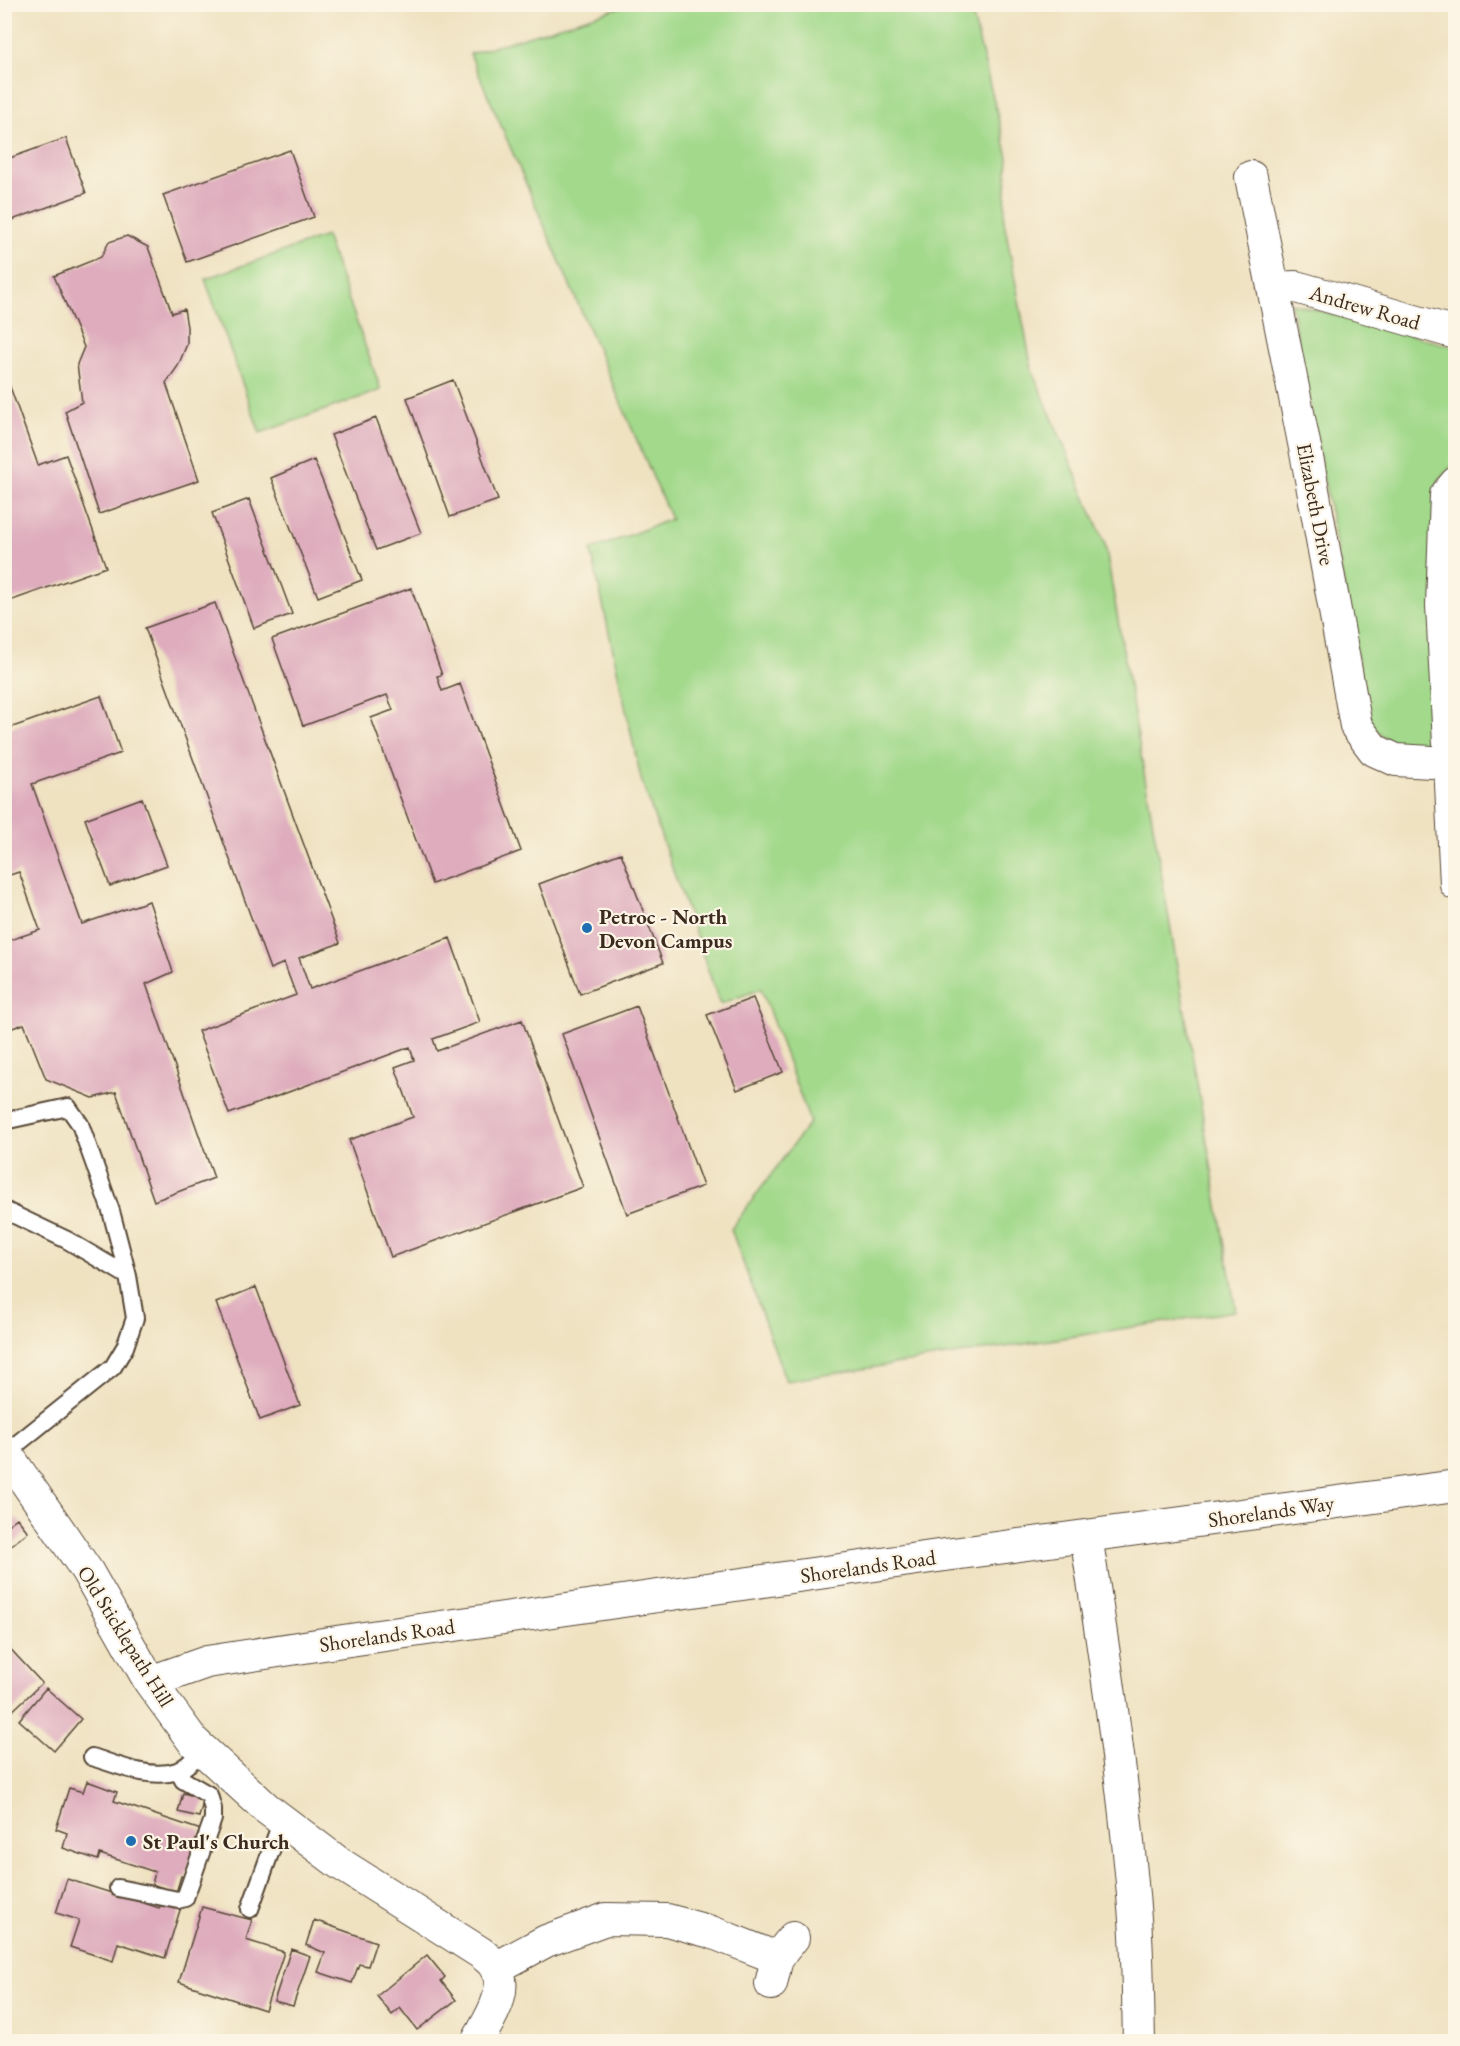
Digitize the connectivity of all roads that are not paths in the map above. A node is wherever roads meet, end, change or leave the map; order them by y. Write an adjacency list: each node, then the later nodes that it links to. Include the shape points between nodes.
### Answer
1 (1251, 177): 2 (street, Elizabeth Drive)
2 (1274, 288): 3 (street, Andrew Road, via 1296,287); 5 (street, Elizabeth Drive, via 1356,726 1374,750 1396,760)
3 (1455, 333)
4 (1455, 483): 5 (street, via 1446,495 1442,605)
5 (1450, 763): 6 (street)
6 (1455, 884)
7 (4, 1120): 9 (lane, via 68,1107 80,1124 107,1200)
8 (4, 1210): 9 (lane, via 67,1240)
9 (128, 1276): 10 (lane, via 135,1317 113,1367)
10 (6, 1451): 13 (street, Old Sticklepath Hill, via 87,1571)
11 (1455, 1486): 12 (street, Shorelands Way)
12 (1086, 1536): 13 (street, Shorelands Road, via 207,1662); 23 (street, via 1126,1814)
13 (150, 1682): 14 (street, Old Sticklepath Hill)
14 (203, 1750): 16 (lane); 17 (street, Old Sticklepath Hill)
15 (92, 1757): 16 (lane, via 147,1774)
16 (178, 1770): 18 (lane, via 183,1780 209,1795 213,1809 213,1819 185,1898 178,1900)
17 (274, 1814): 19 (lane); 21 (street, Old Sticklepath Hill, via 339,1863 482,1953)
18 (118, 1888)
19 (250, 1909)
20 (781, 1960): 21 (street, via 711,1932 667,1920 636,1918 606,1919 546,1941)
21 (496, 1968): 22 (street, via 500,1996)
22 (477, 2042)
23 (1139, 2042)

